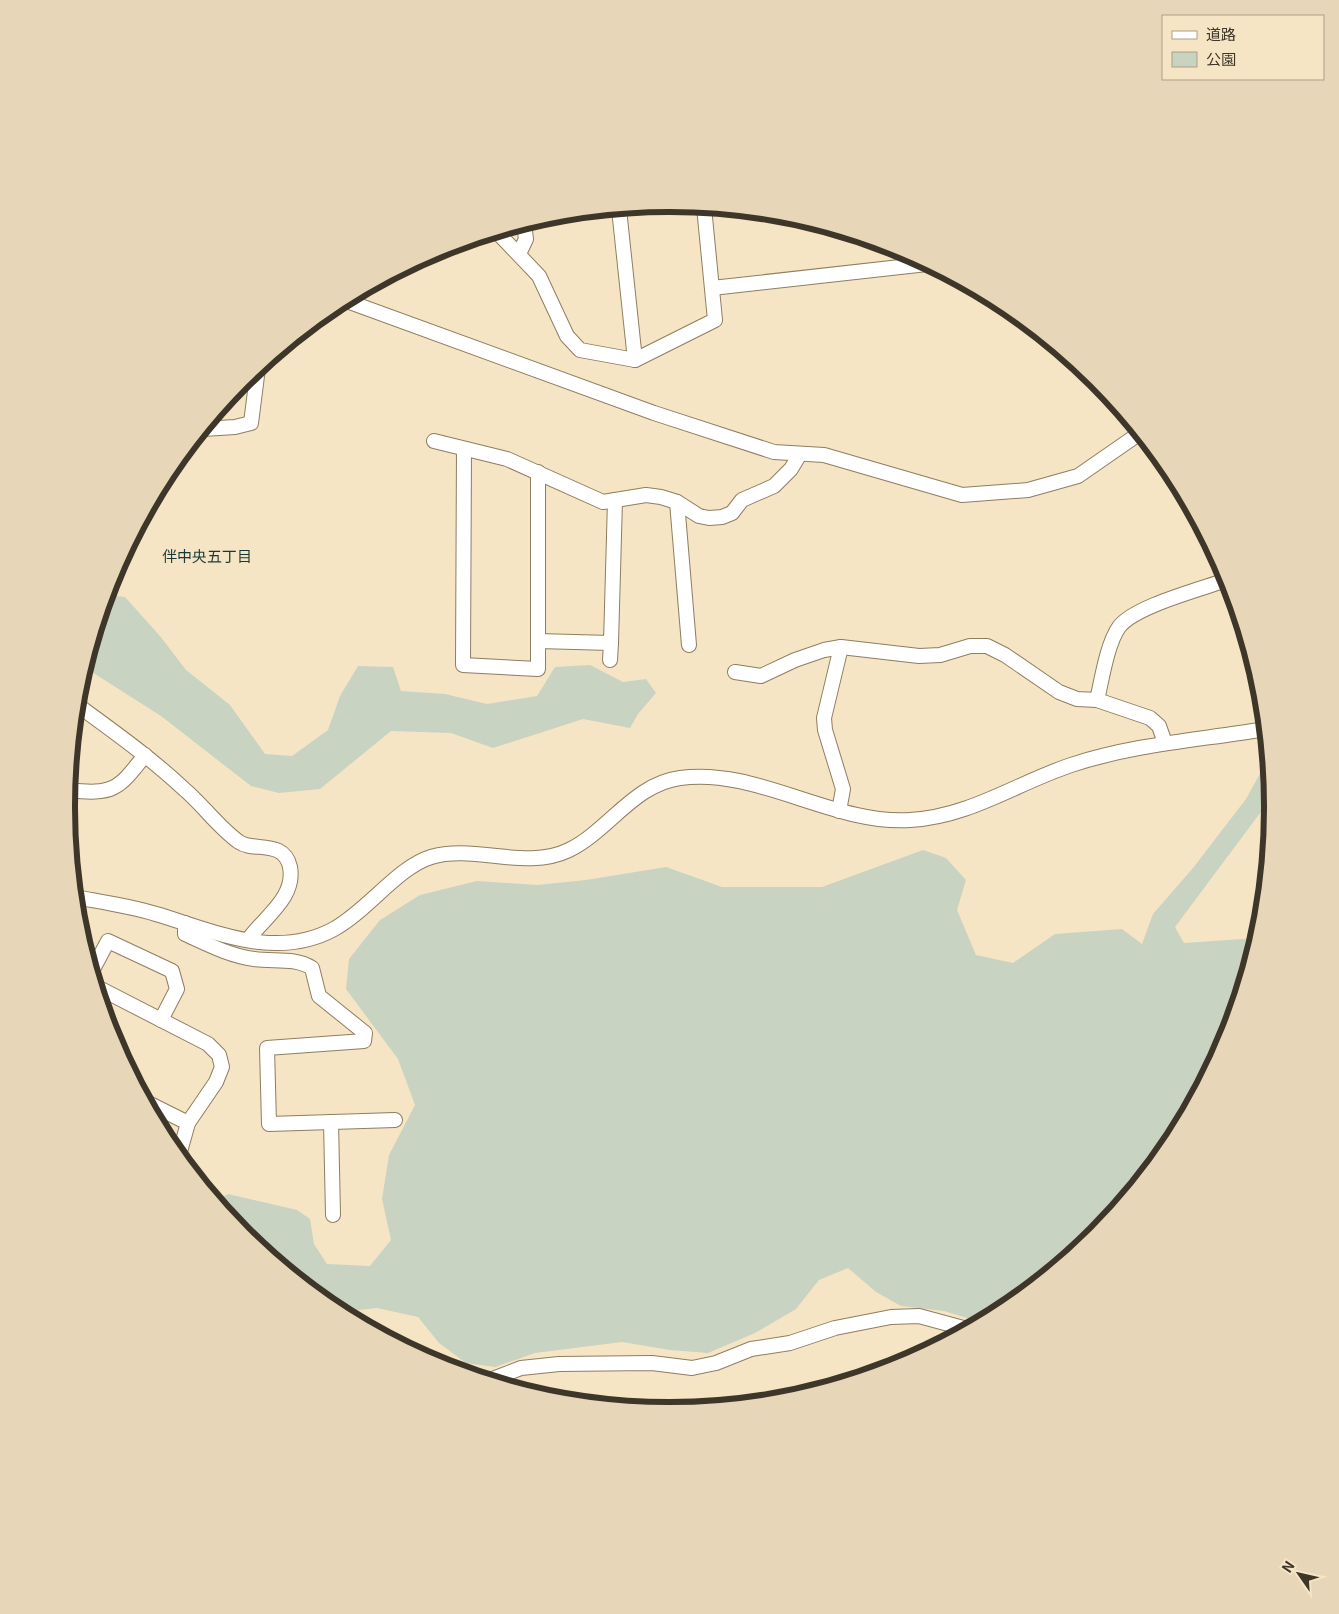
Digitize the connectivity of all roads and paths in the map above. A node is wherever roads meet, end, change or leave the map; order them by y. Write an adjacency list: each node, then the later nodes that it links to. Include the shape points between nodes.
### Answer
1 (705, 214): 7 (street)
2 (620, 215): 9 (street)
3 (525, 231): 5 (street, via 526,239)
4 (502, 237): 5 (street)
5 (519, 254): 9 (street, via 540,276 567,336 580,350)
6 (913, 266): 7 (street)
7 (712, 288): 9 (street, via 715,320)
8 (354, 304): 15 (street, via 654,413 774,452)
9 (636, 360)
10 (256, 380): 11 (street, via 251,423)
11 (211, 429)
12 (1134, 437): 15 (street, via 1078,476 1028,490 962,495 824,455)
13 (434, 441): 14 (street)
14 (464, 448): 16 (street, via 508,459); 20 (street, via 463,665 538,669)
15 (800, 454): 18 (street, via 792,469 774,486 742,500 732,513 722,518 699,516)
16 (538, 472): 17 (street, via 603,502); 20 (street)
17 (615, 500): 18 (street, via 646,495); 21 (street)
18 (677, 502): 22 (street)
19 (1220, 582): 26 (street, via 1132,614 1113,638)
20 (538, 641): 21 (street)
21 (610, 643): 24 (street)
22 (689, 644)
23 (841, 647): 25 (street, via 795,660 761,676); 26 (street, via 919,656 987,646 1005,654 1059,692 1077,699); 32 (street, via 824,718 843,789)
24 (610, 660)
25 (734, 672)
26 (1096, 700): 29 (street, via 1150,718 1159,726)
27 (83, 709): 30 (street)
28 (1259, 730): 29 (street)
29 (1165, 743): 32 (street, via 1119,750 1068,766 954,814 910,820 870,820)
30 (145, 755): 31 (street, via 112,790 95,793); 35 (street, via 240,843 266,846 282,853 290,866 288,887 278,907)
31 (75, 791)
32 (840, 811): 35 (street, via 742,783 705,776 676,778 626,805 595,833 568,851 540,858 459,853 429,858 403,873 366,908 334,929 302,942)
33 (82, 898): 34 (street, via 155,913)
34 (185, 923): 35 (street, via 219,935); 41 (street, via 184,934 221,950 254,959 302,962 312,968 318,996 364,1032 364,1041 267,1048 269,1124)
35 (248, 940)
36 (96, 964): 38 (street, via 108,941 172,971 177,989)
37 (105, 991): 38 (street)
38 (161, 1020): 42 (street, via 208,1044 219,1055 222,1067 216,1082)
39 (157, 1108): 42 (street)
40 (395, 1120): 41 (street)
41 (331, 1122): 44 (street)
42 (188, 1123): 43 (street)
43 (182, 1146)
44 (333, 1215)
45 (959, 1326): 46 (street, via 919,1316 892,1317 835,1328 790,1343 750,1349 716,1363 692,1368 652,1363 559,1364 521,1368)
46 (500, 1376)

